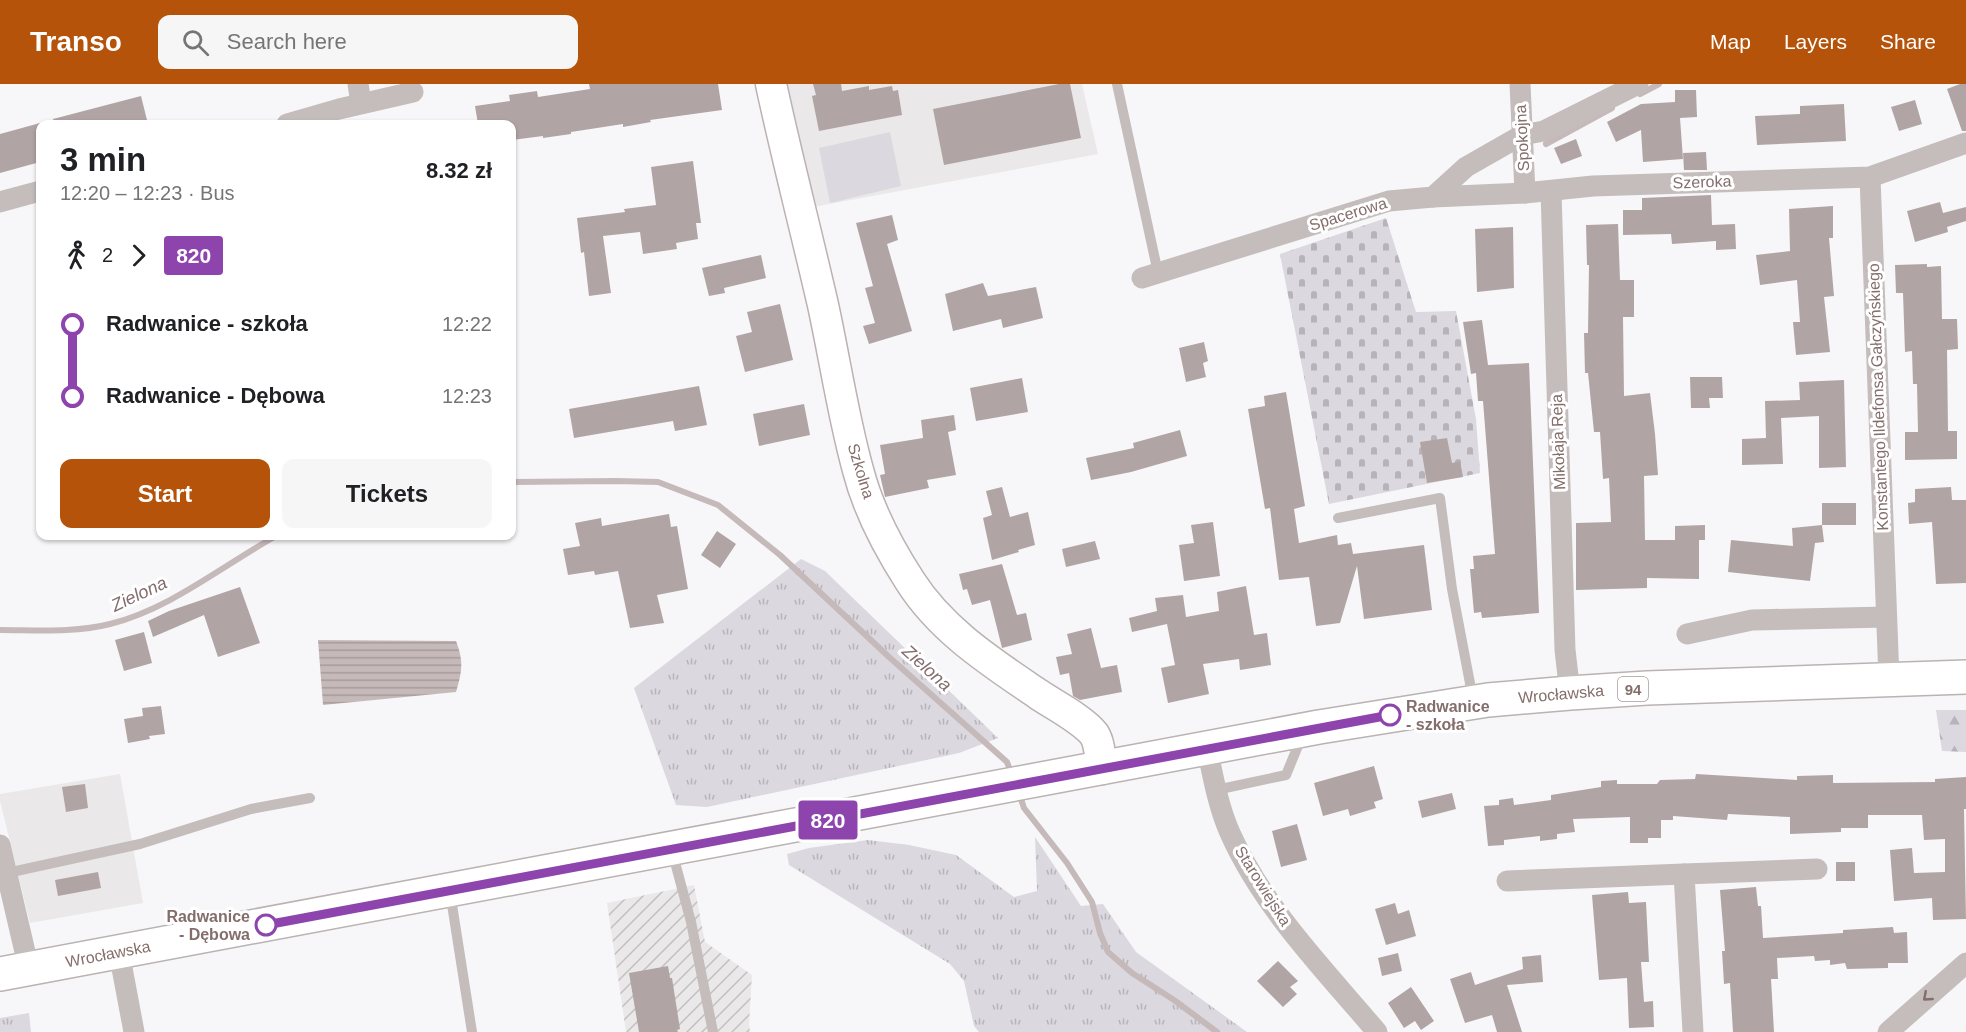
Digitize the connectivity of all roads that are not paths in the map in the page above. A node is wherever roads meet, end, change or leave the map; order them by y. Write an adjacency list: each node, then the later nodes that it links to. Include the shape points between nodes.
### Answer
1 (771, 84): 26 (street, Szkolna, via 858,471 875,517 924,601 954,633 992,663 1094,734)
2 (1117, 84): 16 (lane)
3 (1520, 84): 8 (street, Spokojna)
4 (1638, 84): 8 (street, via 1544,131)
5 (413, 92): 6 (street)
6 (360, 94): 7 (street)
7 (297, 120)
8 (1522, 135): 13 (street, Spokojna); 14 (street, via 1466,166)
9 (1966, 143): 10 (street, Szeroka)
10 (1870, 177): 11 (street, Szeroka, via 1593,186); 18 (street, Konstantego Ildefonsa Gałczyńskiego)
11 (1551, 191): 13 (street, Szeroka); 22 (street, Mikołaja Reja, via 1565,650)
12 (36, 192): 15 (street)
13 (1525, 193): 14 (street, Szeroka)
14 (1433, 197): 16 (street, Spacerowa, via 1389,201)
15 (0, 202)
16 (1150, 275)
17 (1338, 518): 23 (lane, via 1440,498)
18 (1886, 617): 19 (street, via 1752,620); 21 (street, Konstantego Ildefonsa Gałczyńskiego)
19 (1688, 634)
20 (1966, 677): 21 (main road, Wrocławska / 94)
21 (1889, 679): 22 (main road, Wrocławska / 94)
22 (1570, 693): 23 (main road, Wrocławska / 94)
23 (1473, 702): 24 (main road, Wrocławska / 94)
24 (1303, 731): 25 (main road, 94); 27 (lane, via 1286,775)
25 (1207, 748): 26 (main road, 94); 27 (street, Starowiejska)
26 (1101, 769): 30 (main road, Wrocławska / 94)
27 (1216, 790): 42 (street, Starowiejska, via 1229,832 1276,913)
28 (310, 798): 32 (lane, via 251,809 140,844)
29 (0, 845): 32 (street)
30 (672, 849): 35 (main road, Wrocławska / 94); 41 (lane)
31 (1817, 868): 33 (street)
32 (7, 873): 38 (street)
33 (1684, 874): 34 (street); 43 (street)
34 (1507, 881)
35 (450, 892): 36 (main road, Wrocławska / 94); 40 (lane)
36 (119, 952): 38 (main road, Wrocławska / 94); 39 (street)
37 (1966, 963): 44 (street, one-way to 44)
38 (15, 972)
39 (134, 1032)
40 (472, 1032)
41 (713, 1032)
42 (1377, 1032)
43 (1694, 1032)
44 (1888, 1032)

